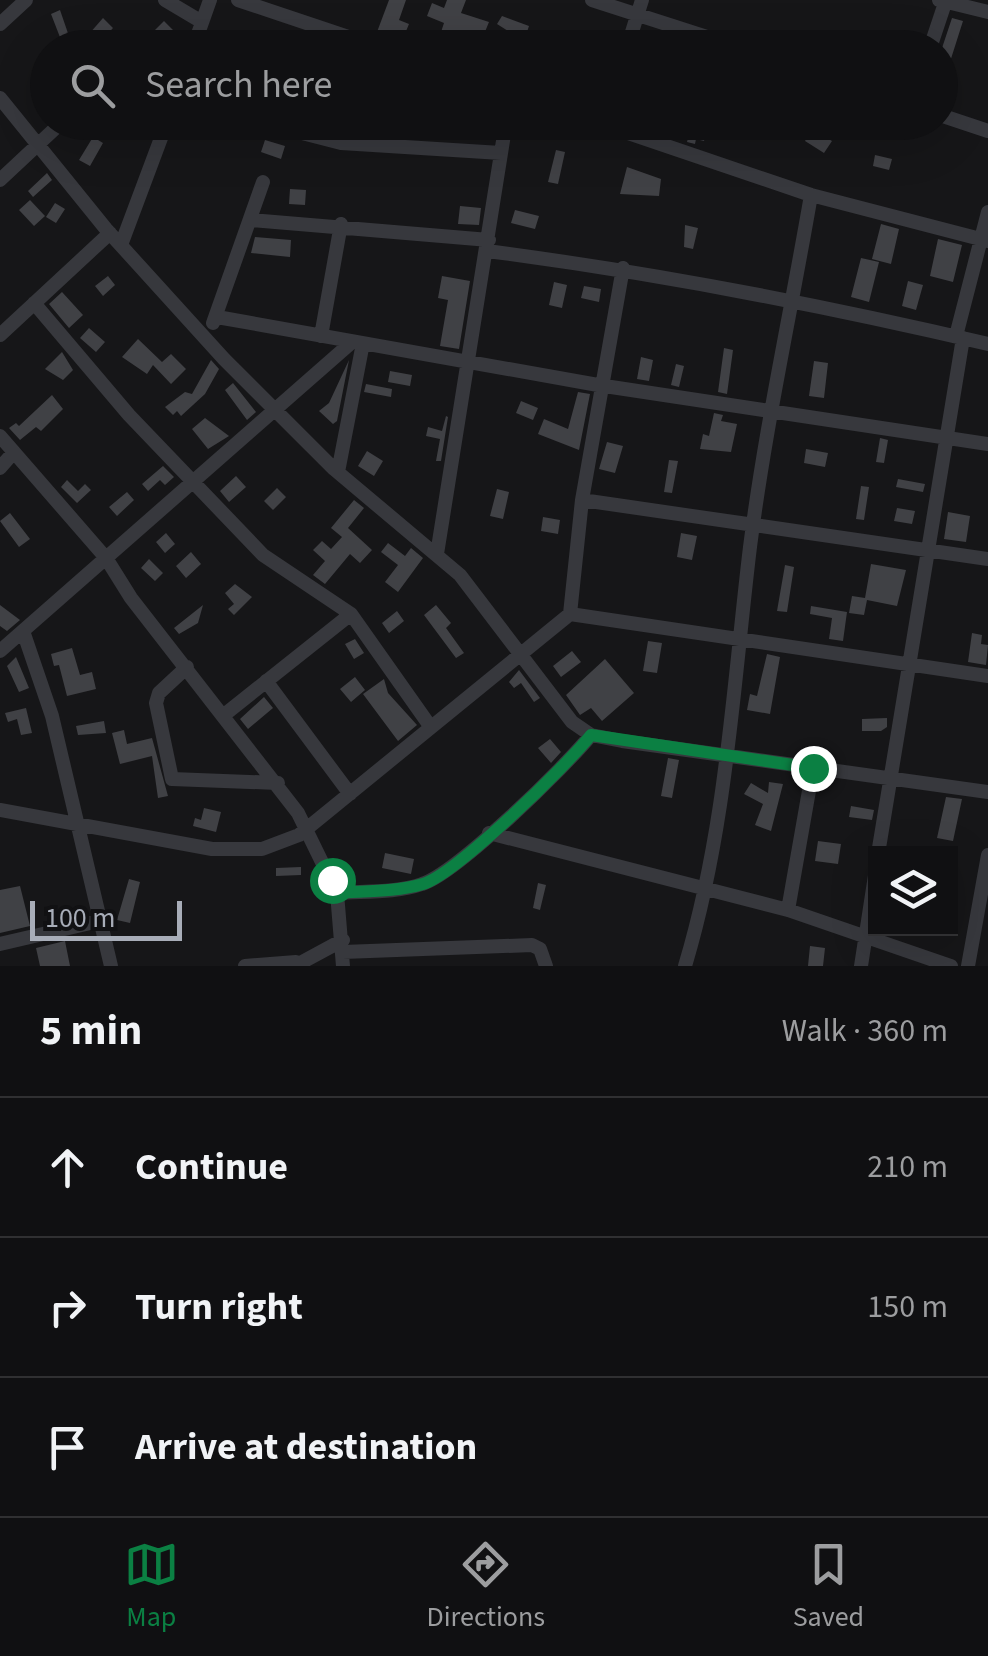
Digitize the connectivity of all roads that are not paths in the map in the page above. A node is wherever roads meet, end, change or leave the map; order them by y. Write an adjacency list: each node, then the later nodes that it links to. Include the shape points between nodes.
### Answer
1 (26, 0): 10 (street)
2 (165, 0): 9 (street)
3 (210, 0): 9 (street)
4 (238, 0): 12 (street)
5 (592, 0): 7 (street)
6 (944, 1): 8 (street); 14 (street)
7 (640, 7): 13 (street)
8 (988, 12)
9 (202, 22): 11 (street)
10 (0, 24)
11 (199, 30)
12 (328, 30)
13 (697, 30)
14 (935, 30)
15 (0, 98): 17 (street)
16 (958, 121): 18 (street)
17 (30, 131)
18 (988, 131)
19 (160, 140): 33 (street)
20 (323, 140): 24 (street)
21 (504, 140): 24 (street)
22 (651, 140): 27 (street)
23 (40, 142): 25 (street); 31 (street)
24 (502, 153): 34 (street)
25 (0, 180)
26 (263, 182): 29 (street)
27 (811, 195): 32 (street); 36 (street)
28 (988, 212): 32 (street)
29 (250, 220): 30 (street); 38 (street)
30 (341, 224): 34 (street); 40 (street)
31 (110, 233): 33 (street); 37 (street)
32 (984, 240): 42 (street)
33 (122, 245): 41 (street)
34 (488, 245): 35 (street); 45 (street)
35 (622, 268): 36 (street); 46 (street)
36 (793, 299): 42 (street); 48 (street)
37 (34, 303): 39 (street); 55 (street)
38 (216, 318): 40 (street); 41 (street)
39 (0, 336)
40 (320, 336): 43 (street)
41 (206, 337): 47 (street)
42 (960, 337): 44 (street); 50 (street)
43 (358, 343): 45 (street); 47 (street); 54 (street)
44 (988, 344)
45 (470, 362): 46 (street); 59 (street)
46 (602, 386): 48 (street); 56 (street)
47 (275, 410): 54 (street); 55 (street)
48 (774, 412): 50 (street); 57 (street)
49 (0, 436): 52 (street)
50 (946, 438): 51 (street); 58 (street)
51 (988, 444)
52 (14, 452): 53 (street); 60 (street)
53 (0, 468)
54 (338, 472): 59 (street)
55 (194, 481): 60 (street); 62 (street, via 264,555)
56 (582, 500): 57 (street); 63 (street)
57 (754, 524): 58 (street); 65 (street)
58 (928, 550): 61 (street); 68 (street)
59 (437, 554): 67 (street)
60 (106, 558): 64 (street); 69 (street)
61 (988, 558)
62 (351, 614): 71 (street); 73 (street)
63 (570, 614): 65 (street); 67 (street)
64 (23, 631): 66 (street); 82 (street, via 52,716)
65 (743, 641): 68 (street); 75 (street)
66 (0, 652)
67 (522, 655): 73 (street); 74 (street, via 572,722)
68 (909, 664): 70 (street); 77 (street)
69 (187, 666): 72 (street); 78 (street, via 156,704 172,778)
70 (988, 676)
71 (266, 681): 72 (street); 80 (street)
72 (224, 715): 78 (street)
73 (430, 726): 80 (street)
74 (591, 735): 75 (street); 84 (street)
75 (726, 754): 76 (street); 87 (street)
76 (813, 768): 77 (street); 89 (street)
77 (890, 778): 79 (street); 85 (street)
78 (278, 783): 83 (street)
79 (988, 792)
80 (350, 794): 83 (street)
81 (0, 810): 82 (street)
82 (75, 822): 83 (street, via 224,849 276,845); 91 (street)
83 (306, 828): 88 (street)
84 (489, 833): 87 (street); 88 (street, via 420,885)
85 (879, 846)
86 (988, 855): 102 (street)
87 (708, 888): 89 (street); 99 (street)
88 (337, 893): 94 (street)
89 (788, 910): 92 (street)
90 (868, 915): 92 (street)
91 (99, 920): 93 (street); 96 (street)
92 (864, 938): 100 (street); 101 (street)
93 (0, 944)
94 (343, 953): 95 (street); 98 (street, via 532,945)
95 (296, 964): 97 (street)
96 (110, 966)
97 (245, 966)
98 (546, 966)
99 (685, 966)
100 (860, 966)
101 (952, 966)
102 (968, 966)

